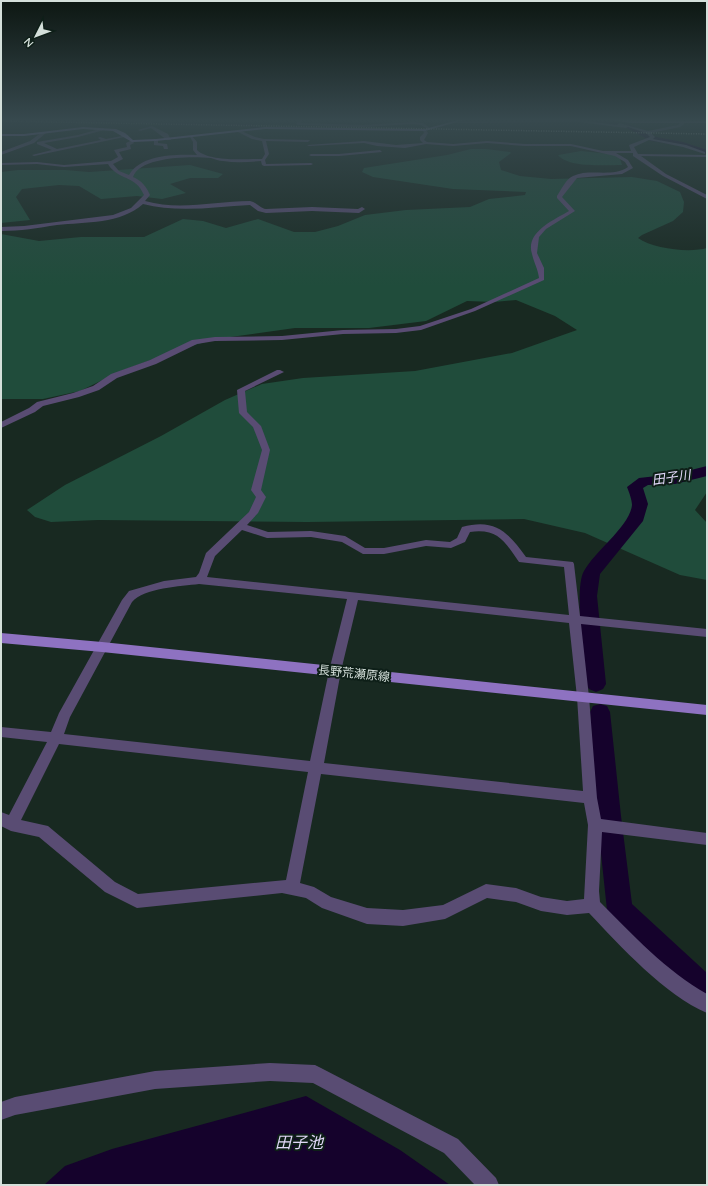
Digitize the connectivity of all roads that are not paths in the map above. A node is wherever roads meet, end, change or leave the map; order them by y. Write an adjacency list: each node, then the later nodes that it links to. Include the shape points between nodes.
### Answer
1 (126, 175): 4 (street)
2 (584, 175): 12 (street, via 571,180 559,197 572,211 544,228 536,236 534,253 542,268 542,279 473,310 420,328 396,331 204,340 114,376 92,390 40,404)
3 (667, 175): 5 (street)
4 (131, 176): 6 (street, via 146,191 147,195)
5 (707, 197)
6 (143, 202): 8 (street, via 157,206 201,207 251,203); 10 (street, via 126,212 92,220 26,229)
7 (362, 209): 8 (street)
8 (263, 211): 9 (street)
9 (275, 215)
10 (1, 229)
11 (280, 372): 13 (street, via 242,390 243,413 257,426 266,450 256,490 261,497 253,513)
12 (1, 425)
13 (240, 526): 14 (street, via 210,555 204,574); 16 (street, via 267,535 311,534 345,539 363,551 384,551 426,543 451,545 460,540 466,529 480,526 500,531 523,560 569,564)
14 (198, 580): 15 (street); 19 (street, via 164,585 133,594)
15 (353, 596): 16 (street); 20 (street)
16 (578, 618): 17 (street); 21 (street)
17 (707, 633)
18 (1, 638): 19 (main road, 長野荒瀬原線)
19 (102, 646): 20 (main road, 長野荒瀬原線); 24 (street)
20 (335, 671): 21 (main road, 長野荒瀬原線); 25 (street)
21 (583, 697): 22 (main road, 長野荒瀬原線); 26 (street)
22 (707, 710)
23 (1, 732): 24 (street)
24 (55, 739): 25 (street); 27 (street)
25 (317, 766): 26 (street); 30 (street)
26 (590, 798): 28 (street)
27 (6, 822): 30 (street, via 43,831 110,887 137,901)
28 (598, 826): 29 (street); 31 (street, via 591,891)
29 (707, 839)
30 (292, 887): 31 (street, via 309,892 326,903 367,916 403,918 445,912 486,891 516,895 541,904 567,908)
31 (592, 905): 32 (street, via 626,940 680,988)
32 (707, 1004)
33 (1, 1111): 34 (street, via 15,1106 155,1080 270,1072 315,1074 451,1146)
34 (489, 1185)

